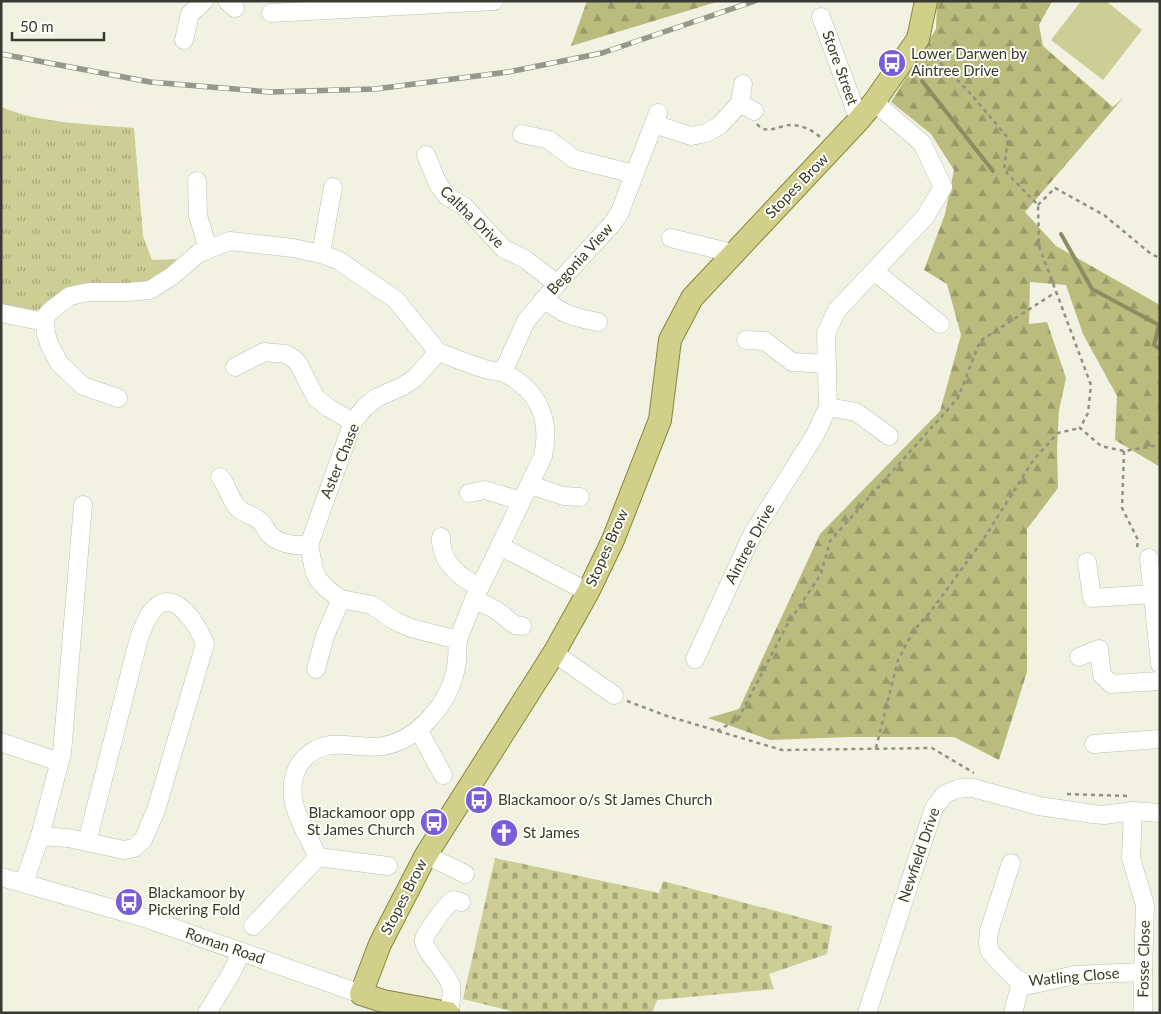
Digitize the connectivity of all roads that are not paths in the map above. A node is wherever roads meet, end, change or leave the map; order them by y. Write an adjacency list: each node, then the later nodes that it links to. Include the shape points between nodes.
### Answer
1 (204, 1): 7 (street, via 190,14)
2 (494, 1): 4 (street)
3 (926, 1): 9 (main road, Stopes Brow, via 918,39)
4 (326, 5): 5 (street)
5 (271, 13)
6 (821, 17): 10 (street, Store Street)
7 (184, 40)
8 (743, 84): 13 (street, Begonia View, via 747,107 706,133 691,136 656,118)
9 (874, 102): 10 (main road, Stopes Brow); 20 (street, Aintree Drive, via 922,142 943,187 926,217)
10 (859, 120): 18 (main road, Stopes Brow)
11 (522, 134): 13 (street, via 550,140 574,159)
12 (426, 155): 21 (street, Caltha Drive, via 438,184 447,196 465,207 504,250 525,259)
13 (634, 174): 21 (street, Begonia View, via 612,224)
14 (197, 181): 17 (street, via 198,216)
15 (333, 187): 19 (street)
16 (671, 238): 18 (street)
17 (208, 249): 19 (street, via 230,241); 24 (street, via 150,290 89,292 70,296 50,312)
18 (732, 253): 48 (main road, Stopes Brow, via 692,298 670,340 660,420 613,540)
19 (321, 254): 28 (street, via 350,267 396,300)
20 (874, 270): 26 (street); 29 (street, Aintree Drive, via 837,310 826,333)
21 (557, 284): 22 (street, Begonia View)
22 (544, 299): 25 (street, via 568,315); 31 (street, Begonia View, via 526,321)
23 (1, 313): 24 (street)
24 (45, 322): 32 (street, via 50,346 59,363 83,386)
25 (598, 322)
26 (940, 324)
27 (746, 340): 29 (street, via 765,341 792,362)
28 (438, 352): 31 (street); 34 (street, Aster Chase, via 414,378 376,398)
29 (827, 364): 33 (street, Aintree Drive)
30 (236, 367): 34 (street, via 264,352 286,354 298,363 316,398)
31 (503, 372): 37 (street, via 531,393 544,417 543,456)
32 (118, 398)
33 (828, 407): 35 (street, via 856,412); 55 (street, Aintree Drive, via 815,435 753,533)
34 (353, 422): 43 (street, Aster Chase)
35 (889, 436)
36 (220, 477): 43 (street, via 236,506 262,522 271,535 295,546)
37 (530, 485): 39 (street, via 564,496); 40 (street)
38 (469, 493): 40 (street, via 485,490)
39 (580, 497)
40 (521, 501): 44 (street)
41 (83, 505): 64 (street)
42 (441, 537): 49 (street, via 440,548 444,556)
43 (309, 545): 50 (street, via 318,579)
44 (500, 546): 48 (street); 49 (street)
45 (1149, 558): 47 (street)
46 (1087, 562): 47 (street, via 1092,598)
47 (1155, 585): 56 (street)
48 (588, 592): 53 (main road, Stopes Brow)
49 (477, 593): 51 (street, via 515,625); 52 (street)
50 (341, 599): 52 (street, via 372,604 394,621); 57 (street, via 325,636)
51 (522, 626)
52 (458, 640): 60 (street, via 456,667 450,686 432,717)
53 (554, 653): 59 (street); 70 (main road, Stopes Brow)
54 (1079, 657): 58 (street, via 1099,649 1102,675 1111,684)
55 (694, 659)
56 (1160, 664)
57 (316, 669)
58 (1160, 680)
59 (614, 695)
60 (419, 730): 65 (street); 71 (street, via 402,741 382,746 342,744 322,747 301,762 291,788 294,804)
61 (1160, 739): 63 (street)
62 (1, 742): 64 (street)
63 (1094, 744)
64 (59, 762): 68 (street)
65 (443, 775)
66 (1135, 804): 67 (street, Newfield Drive); 78 (street, Fosse Close, via 1131,858); 86 (street, Newfield Drive, via 1104,815 1039,806 972,788 945,794 934,808)
67 (1160, 813)
68 (40, 836): 69 (street); 76 (street)
69 (87, 842): 69 (street, via 124,850 134,848 144,840 156,810 205,644 192,618 175,604 164,602 157,606 138,638)
70 (426, 855): 74 (street); 83 (main road, Stopes Brow, via 380,944)
71 (318, 857): 73 (street); 79 (street)
72 (1011, 863): 82 (street, Watling Close, via 988,943 990,952)
73 (388, 866)
74 (465, 874)
75 (1, 877): 76 (street, Roman Road)
76 (24, 883): 80 (street, Roman Road, via 145,918)
77 (461, 902): 85 (street, via 453,900 448,904 423,942 450,983)
78 (1153, 906): 81 (street, Fosse Close)
79 (256, 916)
80 (242, 951): 83 (street, Roman Road); 84 (street)
81 (1148, 976): 82 (street, Watling Close, via 1075,975 1030,985); 88 (street, Fosse Close)
82 (1021, 982): 87 (street)
83 (361, 994): 85 (main road, Roman Road)
84 (207, 1013)
85 (449, 1013)
86 (867, 1013)
87 (1013, 1013)
88 (1143, 1013)

